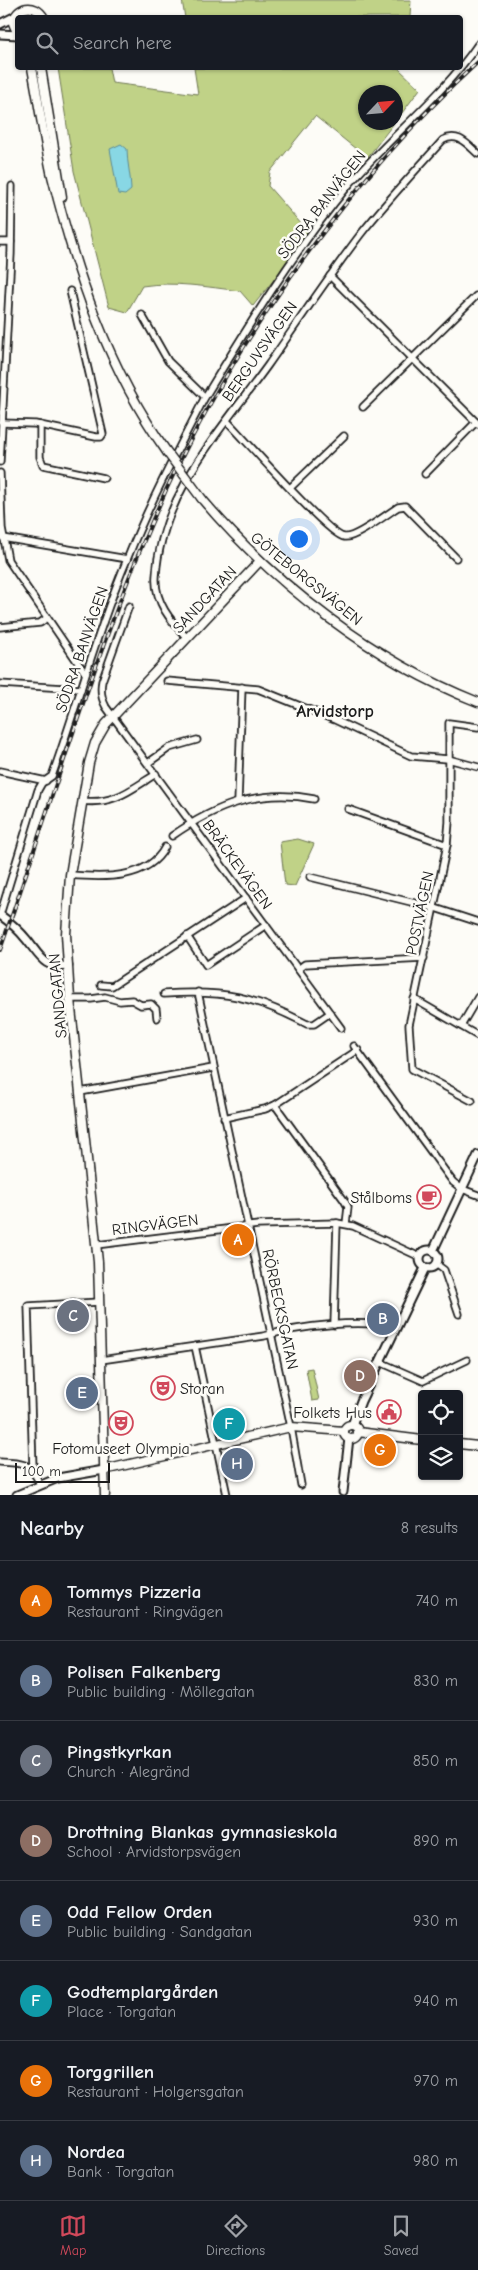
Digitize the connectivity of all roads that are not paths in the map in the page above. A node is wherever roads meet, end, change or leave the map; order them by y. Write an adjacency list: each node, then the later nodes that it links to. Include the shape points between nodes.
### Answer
1 (22, 0): 4 (main road)
2 (34, 0): 3 (main road)
3 (38, 10): 4 (main road, via 29,8); 6 (main road)
4 (17, 14)
5 (15, 15): 7 (street)
6 (42, 15)
7 (0, 24)
8 (0, 34): 9 (street)
9 (15, 35)
10 (478, 44): 11 (street, SÖDRA BANVÄGEN)
11 (463, 65)
12 (32, 70): 17 (main road, GÖTEBORGSVÄGEN, via 52,176)
13 (41, 70): 17 (main road, GÖTEBORGSVÄGEN, via 61,182)
14 (459, 70): 25 (street, SÖDRA BANVÄGEN, via 347,187 298,254)
15 (478, 154): 20 (street, BERGUVSVÄGEN, via 459,138 443,140 373,219)
16 (12, 186): 19 (street)
17 (63, 212): 41 (main road, GÖTEBORGSVÄGEN, bridge, via 78,269 105,342 139,410 166,452 221,522)
18 (0, 242): 19 (street)
19 (11, 242): 28 (street)
20 (330, 276): 24 (street); 27 (street, BERGUVSVÄGEN)
21 (70, 291): 30 (street, via 103,434 96,437)
22 (476, 296): 24 (street)
23 (142, 315): 25 (street, via 168,361)
24 (413, 359): 26 (street); 29 (street)
25 (205, 396): 40 (street, SÖDRA BANVÄGEN)
26 (364, 407)
27 (227, 420): 37 (street); 45 (street, BERGUVSVÄGEN, via 180,491 158,557 156,577 162,606 172,623)
28 (2, 423): 30 (street); 32 (street)
29 (477, 423): 35 (street)
30 (40, 425): 36 (street, via 43,465)
31 (344, 436): 37 (street)
32 (0, 446): 33 (street)
33 (0, 462)
34 (0, 473): 38 (street)
35 (425, 474)
36 (104, 478)
37 (290, 488): 39 (street, via 343,538 405,506)
38 (3, 538): 40 (street); 43 (street, via 8,560)
39 (456, 558)
40 (127, 559): 46 (street, SÖDRA BANVÄGEN)
41 (260, 560): 45 (main road, SANDGATAN); 51 (main road, GÖTEBORGSVÄGEN, via 378,652 435,684)
42 (129, 606): 52 (street, BRÄCKEVÄGEN, via 100,690 106,707)
43 (47, 618): 44 (street, via 40,622); 46 (street)
44 (0, 627)
45 (187, 638): 52 (main road, SANDGATAN)
46 (85, 673): 50 (street, SÖDRA BANVÄGEN)
47 (167, 681): 49 (street)
48 (0, 684): 50 (street)
49 (242, 687): 55 (street, via 278,696 411,756); 63 (street)
50 (81, 689): 60 (street, SÖDRA BANVÄGEN, via 52,776)
51 (478, 702)
52 (114, 716): 56 (street, BRÄCKEVÄGEN); 62 (main road, SANDGATAN, via 95,744)
53 (478, 727): 55 (street, POSTVÄGEN, via 449,723)
54 (197, 740): 56 (street, via 169,748)
55 (448, 760): 57 (street); 67 (street, POSTVÄGEN, via 450,822)
56 (148, 763): 59 (street, BRÄCKEVÄGEN)
57 (478, 766)
58 (0, 771): 60 (street)
59 (156, 774): 62 (street, via 109,801); 65 (street, BRÄCKEVÄGEN)
60 (46, 781): 73 (street, SÖDRA BANVÄGEN, via 38,790)
61 (314, 798): 63 (street, via 287,794)
62 (82, 801): 69 (main road, SANDGATAN)
63 (238, 802): 65 (street)
64 (348, 809): 67 (street)
65 (191, 823): 66 (street); 71 (street, BRÄCKEVÄGEN)
66 (172, 836)
67 (447, 845): 72 (street, POSTVÄGEN)
68 (165, 847): 69 (street, via 151,864 124,874 95,878)
69 (70, 875): 78 (main road, SANDGATAN)
70 (310, 877): 72 (street)
71 (246, 898): 75 (street, BRÄCKEVÄGEN); 76 (street)
72 (435, 908): 74 (street); 77 (street, POSTVÄGEN)
73 (0, 915): 78 (street, via 46,962 55,967)
74 (478, 922)
75 (266, 925): 76 (street, via 206,965); 79 (street, BRÄCKEVÄGEN)
76 (187, 936): 80 (street, via 112,986)
77 (424, 958): 79 (street, via 305,964); 85 (street, POSTVÄGEN)
78 (68, 966): 84 (main road, SANDGATAN)
79 (298, 969): 86 (street, BRÄCKEVÄGEN)
80 (101, 985)
81 (198, 992): 82 (street); 86 (street, via 259,1001 307,1024 314,1024); 91 (street, RÖRBECKSGATAN)
82 (164, 994)
83 (478, 997): 88 (street)
84 (70, 999): 87 (street, via 105,997 132,1000 141,1006 151,1004 156,1009); 92 (main road, SANDGATAN)
85 (414, 999): 88 (street); 93 (street, POSTVÄGEN, via 409,1032 412,1069)
86 (330, 1013): 89 (street, BRÄCKEVÄGEN)
87 (157, 1018)
88 (461, 1026): 90 (street)
89 (341, 1028)
90 (478, 1036)
91 (213, 1068): 92 (street); 95 (street, RÖRBECKSGATAN)
92 (80, 1092): 102 (main road, SANDGATAN)
93 (472, 1101)
94 (275, 1104): 95 (street); 97 (street, via 356,1048 452,1182); 100 (street, via 344,1200 348,1207)
95 (224, 1118): 101 (street, RÖRBECKSGATAN)
96 (478, 1155): 97 (street)
97 (462, 1189): 98 (street); 103 (street)
98 (478, 1195)
99 (337, 1223): 100 (street, RINGVÄGEN); 101 (street, RINGVÄGEN); 109 (street)
100 (346, 1224): 104 (street, RINGVÄGEN)
101 (249, 1226): 102 (street, RINGVÄGEN); 111 (street, RÖRBECKSGATAN)
102 (96, 1244): 107 (main road, SANDGATAN)
103 (432, 1251): 104 (street); 105 (street, via 437,1255)
104 (420, 1256): 106 (street)
105 (436, 1264): 106 (street); 108 (street, via 444,1270)
106 (425, 1268): 110 (street)
107 (99, 1302): 113 (main road, SANDGATAN); 126 (street, via 28,1306)
108 (459, 1314)
109 (334, 1325): 110 (street); 111 (street)
110 (396, 1327): 115 (street)
111 (272, 1334): 112 (street); 117 (street, RÖRBECKSGATAN)
112 (196, 1346): 113 (street); 123 (street)
113 (101, 1360): 127 (main road, SANDGATAN)
114 (467, 1360): 115 (street, via 423,1381)
115 (380, 1362): 116 (street)
116 (352, 1425): 118 (main road); 119 (main road)
117 (292, 1427): 118 (main road); 123 (main road); 129 (street, RÖRBECKSGATAN)
118 (344, 1431): 120 (main road)
119 (358, 1432): 120 (main road); 121 (main road)
120 (349, 1438): 130 (street)
121 (418, 1440)
122 (463, 1444): 124 (main road)
123 (216, 1445): 127 (main road); 133 (street)
124 (478, 1446)
125 (0, 1462): 126 (street, via 24,1464)
126 (33, 1469): 128 (street)
127 (104, 1470): 128 (street); 132 (main road, SANDGATAN)
128 (40, 1484): 131 (street)
129 (301, 1485)
130 (343, 1494)
131 (18, 1495)
132 (105, 1495)
133 (228, 1495)

